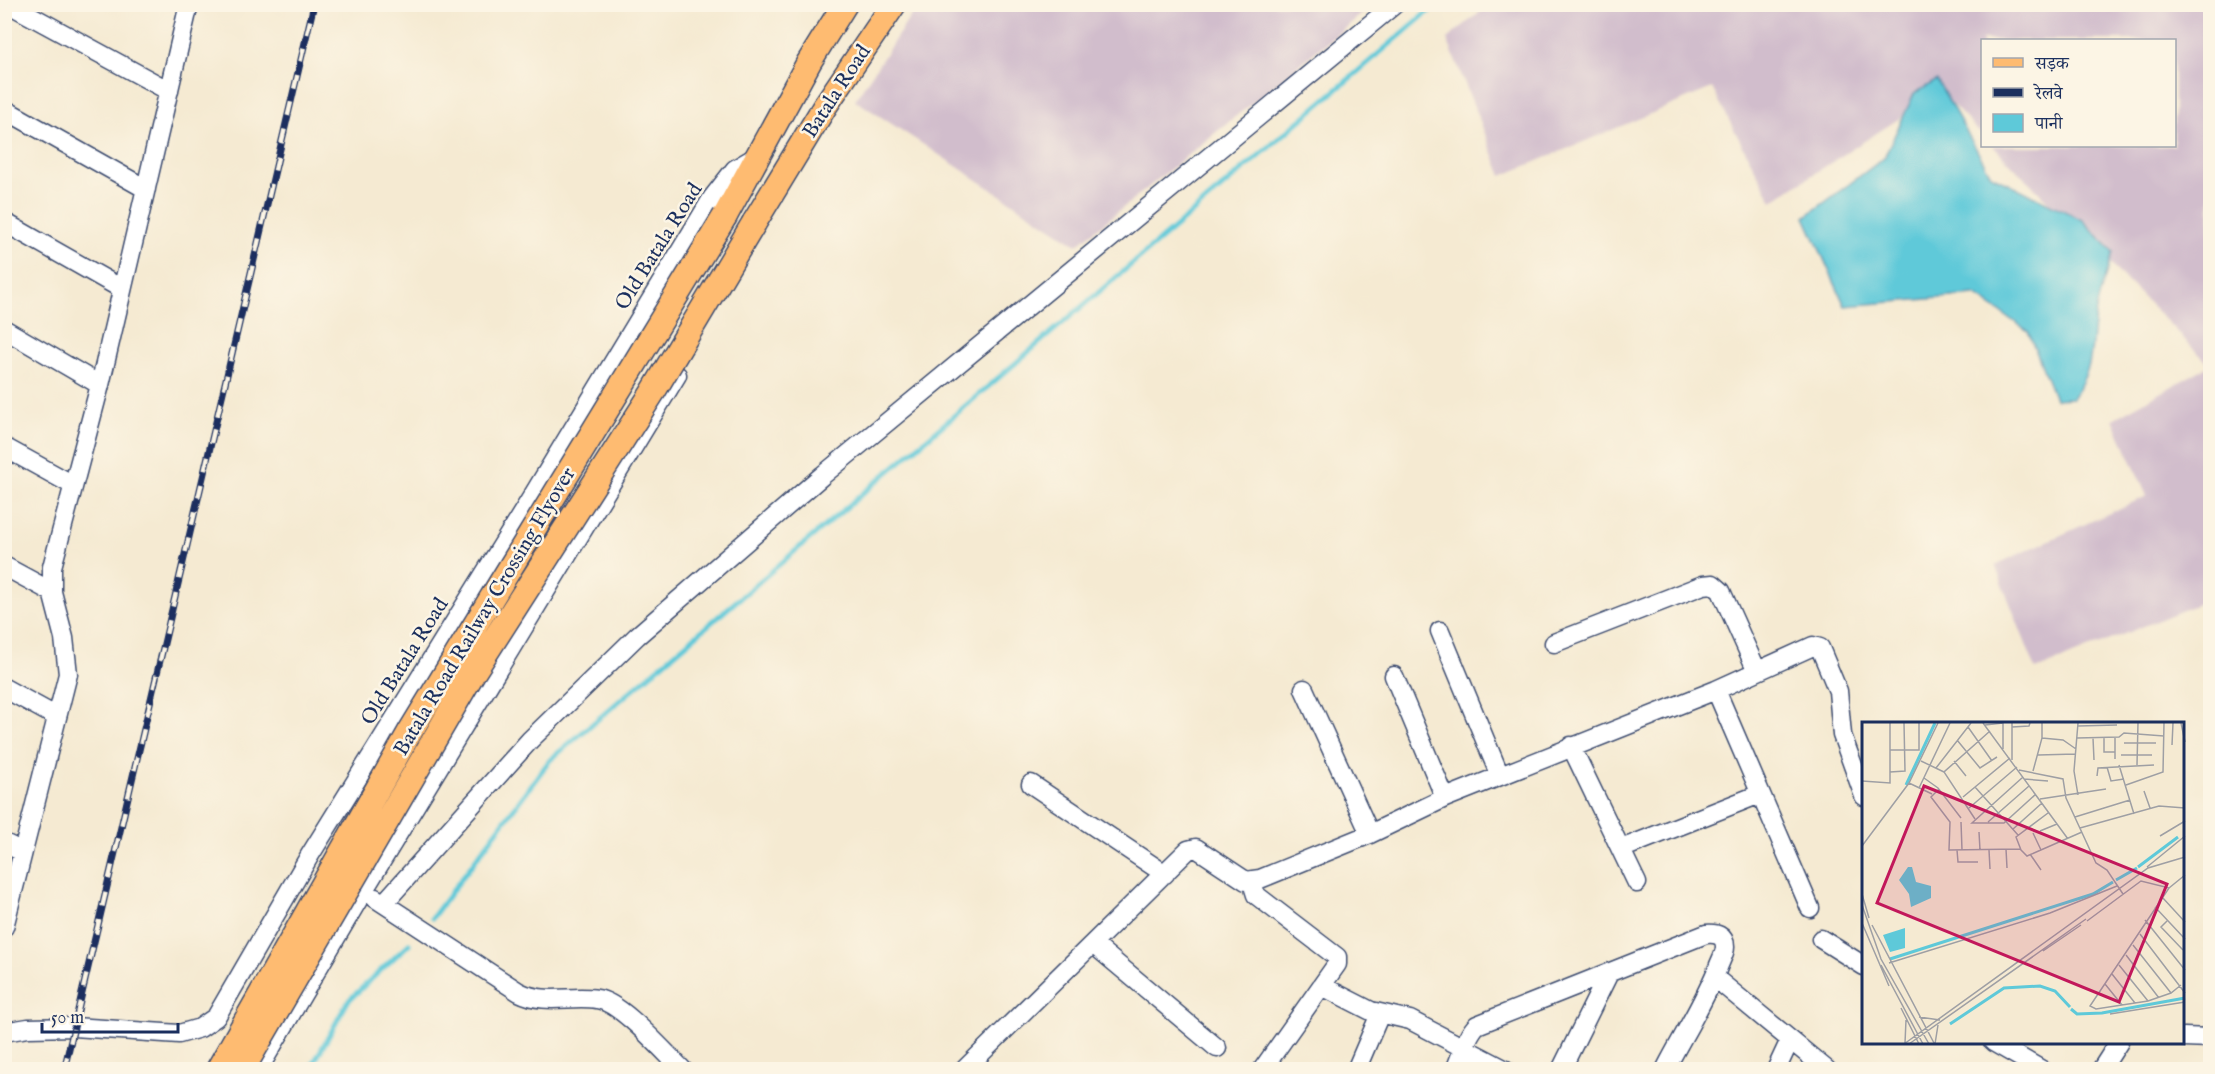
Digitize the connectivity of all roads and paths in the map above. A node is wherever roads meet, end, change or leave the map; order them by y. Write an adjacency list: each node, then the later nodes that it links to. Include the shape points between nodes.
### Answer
1 (9, 4): 6 (street)
2 (189, 4): 6 (street)
3 (845, 4): 8 (main road, Batala Road)
4 (894, 4): 9 (main road, Batala Road)
5 (1395, 4): 42 (street, via 823,475 637,636 530,740)
6 (169, 92): 10 (street)
7 (4, 109): 10 (street)
8 (757, 156): 37 (street, Old Batala Road, via 735,169 714,197); 60 (main road, Batala Road Railway Crossing Flyover, bridge, via 725,216 411,730)
9 (781, 179): 41 (street, via 786,189 703,331); 61 (main road, Batala Road Railway Crossing Flyover, bridge, via 653,392 473,673)
10 (146, 189): 12 (street)
11 (4, 222): 12 (street)
12 (122, 289): 14 (street)
13 (4, 329): 14 (street)
14 (100, 384): 16 (street)
15 (4, 447): 16 (street)
16 (73, 485): 18 (street, via 52,567)
17 (4, 566): 18 (street)
18 (52, 592): 26 (street, via 68,657 68,674)
19 (1440, 631): 28 (street)
20 (1554, 643): 21 (street, via 1713,584 1721,591)
21 (1757, 671): 25 (street); 30 (street, via 1813,646 1820,648 1838,691 1842,735)
22 (1394, 676): 32 (street)
23 (4, 688): 26 (street)
24 (1304, 689): 33 (street)
25 (1716, 690): 27 (street); 31 (street)
26 (57, 717): 36 (street)
27 (1571, 746): 28 (street); 35 (street)
28 (1500, 776): 32 (street)
29 (1031, 784): 38 (street)
30 (1862, 790)
31 (1760, 794): 35 (street); 43 (street)
32 (1445, 798): 33 (street)
33 (1370, 834): 39 (street)
34 (4, 843): 36 (street)
35 (1621, 849): 40 (street)
36 (23, 852): 44 (street)
37 (310, 855): 41 (street); 52 (street, Old Batala Road, via 216,1017 200,1028 179,1034 74,1027)
38 (1165, 874): 39 (street, via 1185,852 1196,848 1240,879); 46 (street)
39 (1252, 882): 50 (street, via 1256,895 1337,957 1337,964)
40 (1638, 883)
41 (364, 890): 42 (street); 62 (street)
42 (384, 903): 63 (street, via 530,998 608,1001)
43 (1810, 908)
44 (4, 927)
45 (1821, 939): 47 (street)
46 (1094, 944): 58 (street); 64 (street)
47 (1862, 965)
48 (1609, 973): 49 (street, via 1714,933 1724,940 1725,949); 59 (street, via 1477,1025); 69 (street)
49 (1714, 977): 55 (street); 70 (street)
50 (1322, 986): 51 (street); 65 (street)
51 (1380, 1014): 59 (street, via 1410,1020); 66 (street)
52 (4, 1032)
53 (2185, 1037): 54 (street)
54 (2211, 1038)
55 (1791, 1040): 71 (street); 72 (street)
56 (1996, 1044): 73 (street)
57 (2117, 1044): 74 (street)
58 (1217, 1048)
59 (1465, 1049): 67 (street); 68 (street)
60 (218, 1070)
61 (242, 1070)
62 (258, 1070)
63 (683, 1070)
64 (964, 1070)
65 (1262, 1070)
66 (1356, 1070)
67 (1455, 1070)
68 (1506, 1070)
69 (1561, 1070)
70 (1665, 1070)
71 (1776, 1070)
72 (1827, 1070)
73 (2042, 1070)
74 (2101, 1070)

